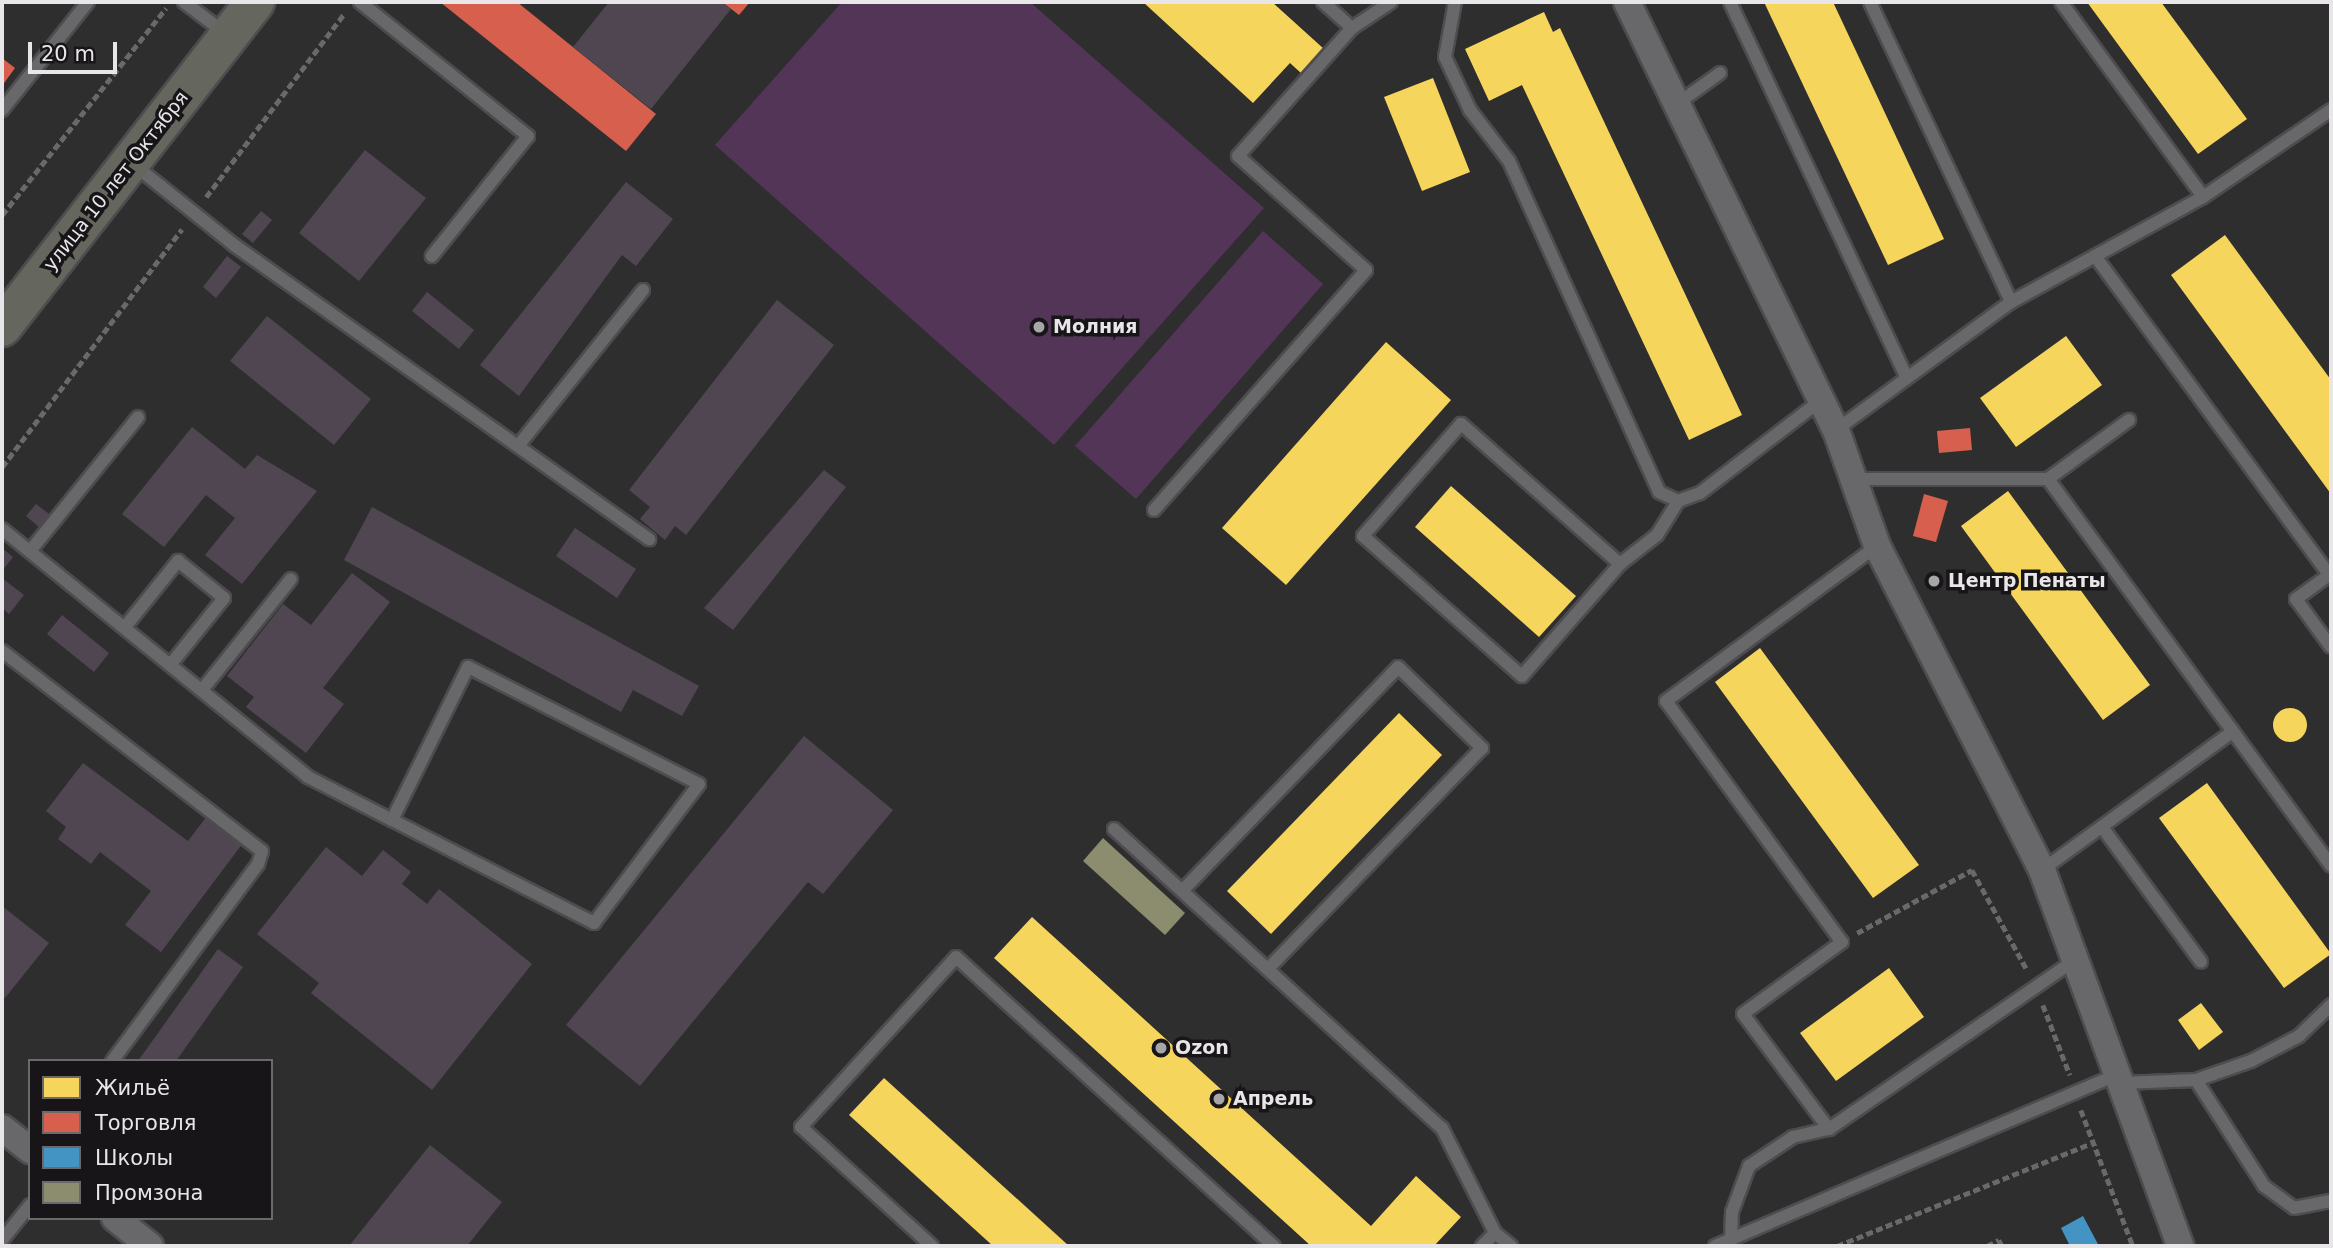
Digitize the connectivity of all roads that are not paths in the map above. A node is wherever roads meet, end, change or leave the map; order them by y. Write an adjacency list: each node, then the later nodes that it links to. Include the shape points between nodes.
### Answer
1 (88, 2): 16 (lane)
2 (184, 2): 13 (lane)
3 (255, 2): 13 (main road, улица 10 лет Октября)
4 (360, 2): 21 (lane, via 528,136)
5 (1324, 2): 12 (lane)
6 (1391, 2): 12 (lane)
7 (1455, 2): 33 (lane, via 1445,57 1470,110 1509,161 1659,492)
8 (1628, 2): 15 (street)
9 (1730, 2): 25 (lane)
10 (1870, 2): 23 (lane)
11 (2061, 2): 19 (lane)
12 (1352, 28): 34 (lane, via 1238,156 1366,270)
13 (229, 36): 18 (main road, улица 10 лет Октября)
14 (1720, 73): 15 (lane)
15 (1677, 104): 26 (street)
16 (2, 110)
17 (2331, 110): 19 (lane)
18 (131, 162): 24 (main road, улица 10 лет Октября); 30 (lane, via 194,213)
19 (2203, 197): 20 (lane)
20 (2095, 256): 23 (lane); 42 (lane, via 2329,575 2296,599)
21 (432, 257)
22 (643, 290): 30 (lane)
23 (2011, 302): 25 (lane)
24 (2, 327)
25 (1905, 374): 29 (lane)
26 (1821, 400): 29 (street); 33 (lane, via 1700,493)
27 (138, 417): 38 (lane)
28 (2129, 420): 32 (lane)
29 (1836, 430): 31 (street)
30 (518, 446): 36 (lane)
31 (1851, 479): 32 (lane); 37 (street)
32 (2049, 479): 46 (lane)
33 (1678, 501): 39 (lane, via 1657,535)
34 (1154, 510)
35 (2, 529): 38 (lane)
36 (649, 539)
37 (1877, 546): 51 (street); 61 (lane, via 1666,701 1842,942 1743,1014)
38 (30, 551): 41 (lane)
39 (1620, 564): 39 (lane, via 1461,424 1363,536 1522,676)
40 (291, 579): 45 (lane)
41 (125, 627): 44 (lane); 44 (lane, via 178,561 224,598)
42 (2331, 647)
43 (2, 651): 57 (lane, via 262,850 258,864)
44 (171, 664): 45 (lane)
45 (202, 690): 47 (lane, via 309,777)
46 (2233, 731): 48 (lane); 50 (lane)
47 (392, 820): 47 (lane, via 594,923 699,784 468,667)
48 (2102, 827): 51 (lane); 54 (lane)
49 (1114, 829): 52 (lane)
50 (2331, 866)
51 (2042, 870): 53 (street)
52 (1182, 891): 55 (lane); 55 (lane, via 1398,667 1482,748)
53 (2076, 958): 58 (street); 61 (lane)
54 (2200, 962)
55 (1268, 970): 66 (lane, via 1442,1128)
56 (2331, 1005): 59 (lane, via 2299,1036)
57 (114, 1059)
58 (2120, 1079): 59 (lane); 68 (lane); 75 (street)
59 (2196, 1080): 63 (lane, via 2264,1186 2294,1208)
60 (2, 1128): 62 (street)
61 (1829, 1129): 68 (lane, via 1793,1137 1749,1166 1732,1212)
62 (28, 1148)
63 (2331, 1201)
64 (28, 1208): 67 (lane)
65 (118, 1220): 69 (street)
66 (1495, 1233): 72 (lane); 73 (lane)
67 (2, 1240)
68 (1731, 1240): 74 (lane)
69 (150, 1246)
70 (932, 1246): 71 (lane, via 801,1127 956,957)
71 (1274, 1246)
72 (1482, 1246)
73 (1511, 1246)
74 (1715, 1246)
75 (2180, 1246)

